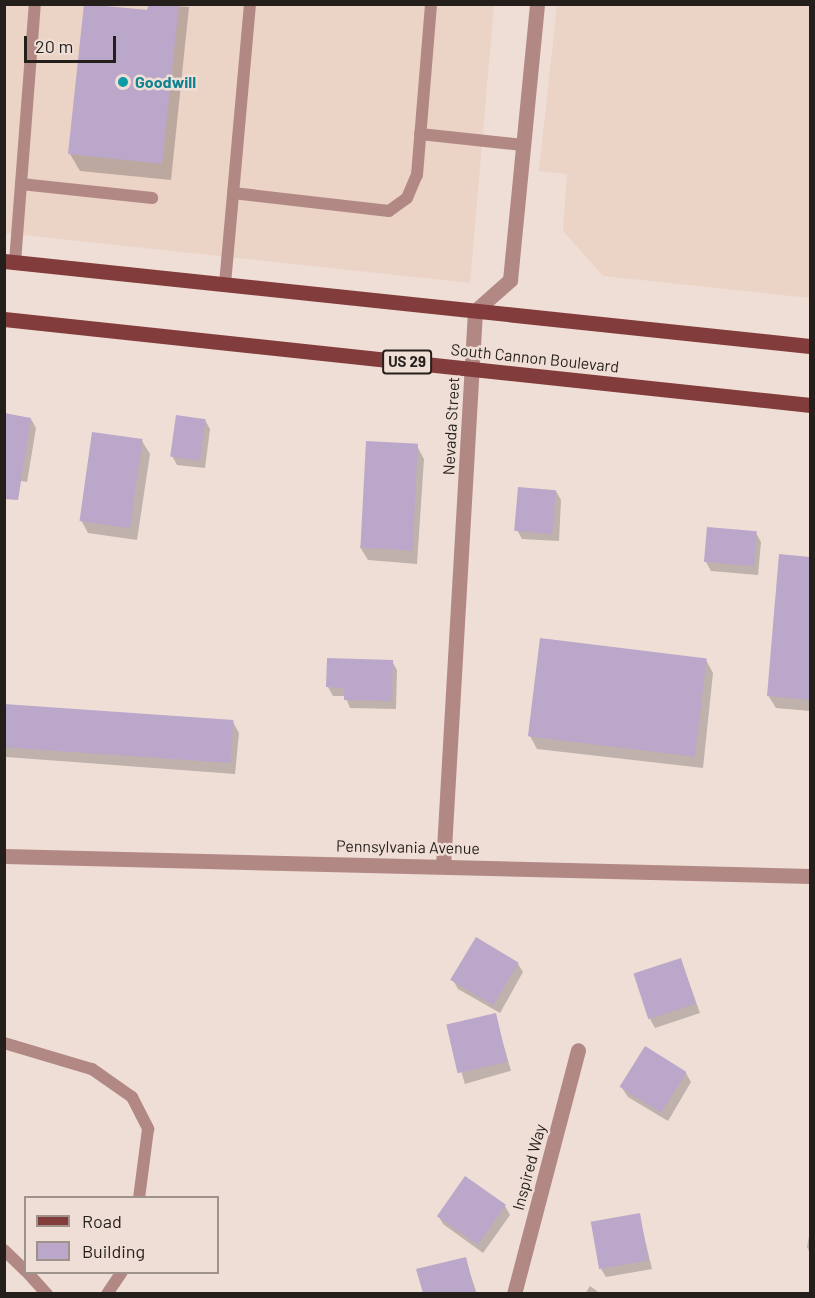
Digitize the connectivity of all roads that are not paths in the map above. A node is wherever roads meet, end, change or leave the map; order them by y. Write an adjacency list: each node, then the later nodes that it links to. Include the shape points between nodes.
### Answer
1 (34, 4): 7 (lane)
2 (250, 4): 8 (lane)
3 (431, 4): 5 (lane)
4 (537, 4): 6 (street)
5 (420, 134): 6 (lane); 8 (lane, via 417,175 407,198 389,212)
6 (523, 145): 12 (street, via 510,280)
7 (21, 184): 9 (lane); 10 (lane)
8 (233, 193): 11 (lane)
9 (152, 198)
10 (10, 262): 11 (main road)
11 (225, 284): 12 (main road)
12 (475, 311): 14 (main road); 15 (street, Nevada Street)
13 (4, 319): 15 (main road, South Cannon Boulevard / US 29)
14 (810, 346)
15 (472, 369): 16 (main road, South Cannon Boulevard / US 29); 18 (street, Nevada Street)
16 (810, 405)
17 (4, 856): 18 (street, Pennsylvania Avenue)
18 (443, 866): 19 (street, Pennsylvania Avenue)
19 (810, 876)
20 (4, 1043): 22 (lane, via 92,1069 132,1097 147,1129)
21 (578, 1050): 29 (street, Inspired Way)
22 (139, 1196)
23 (4, 1250): 24 (lane)
24 (24, 1270)
25 (28, 1274): 27 (lane)
26 (121, 1274): 28 (lane)
27 (47, 1293)
28 (107, 1293)
29 (514, 1293)

